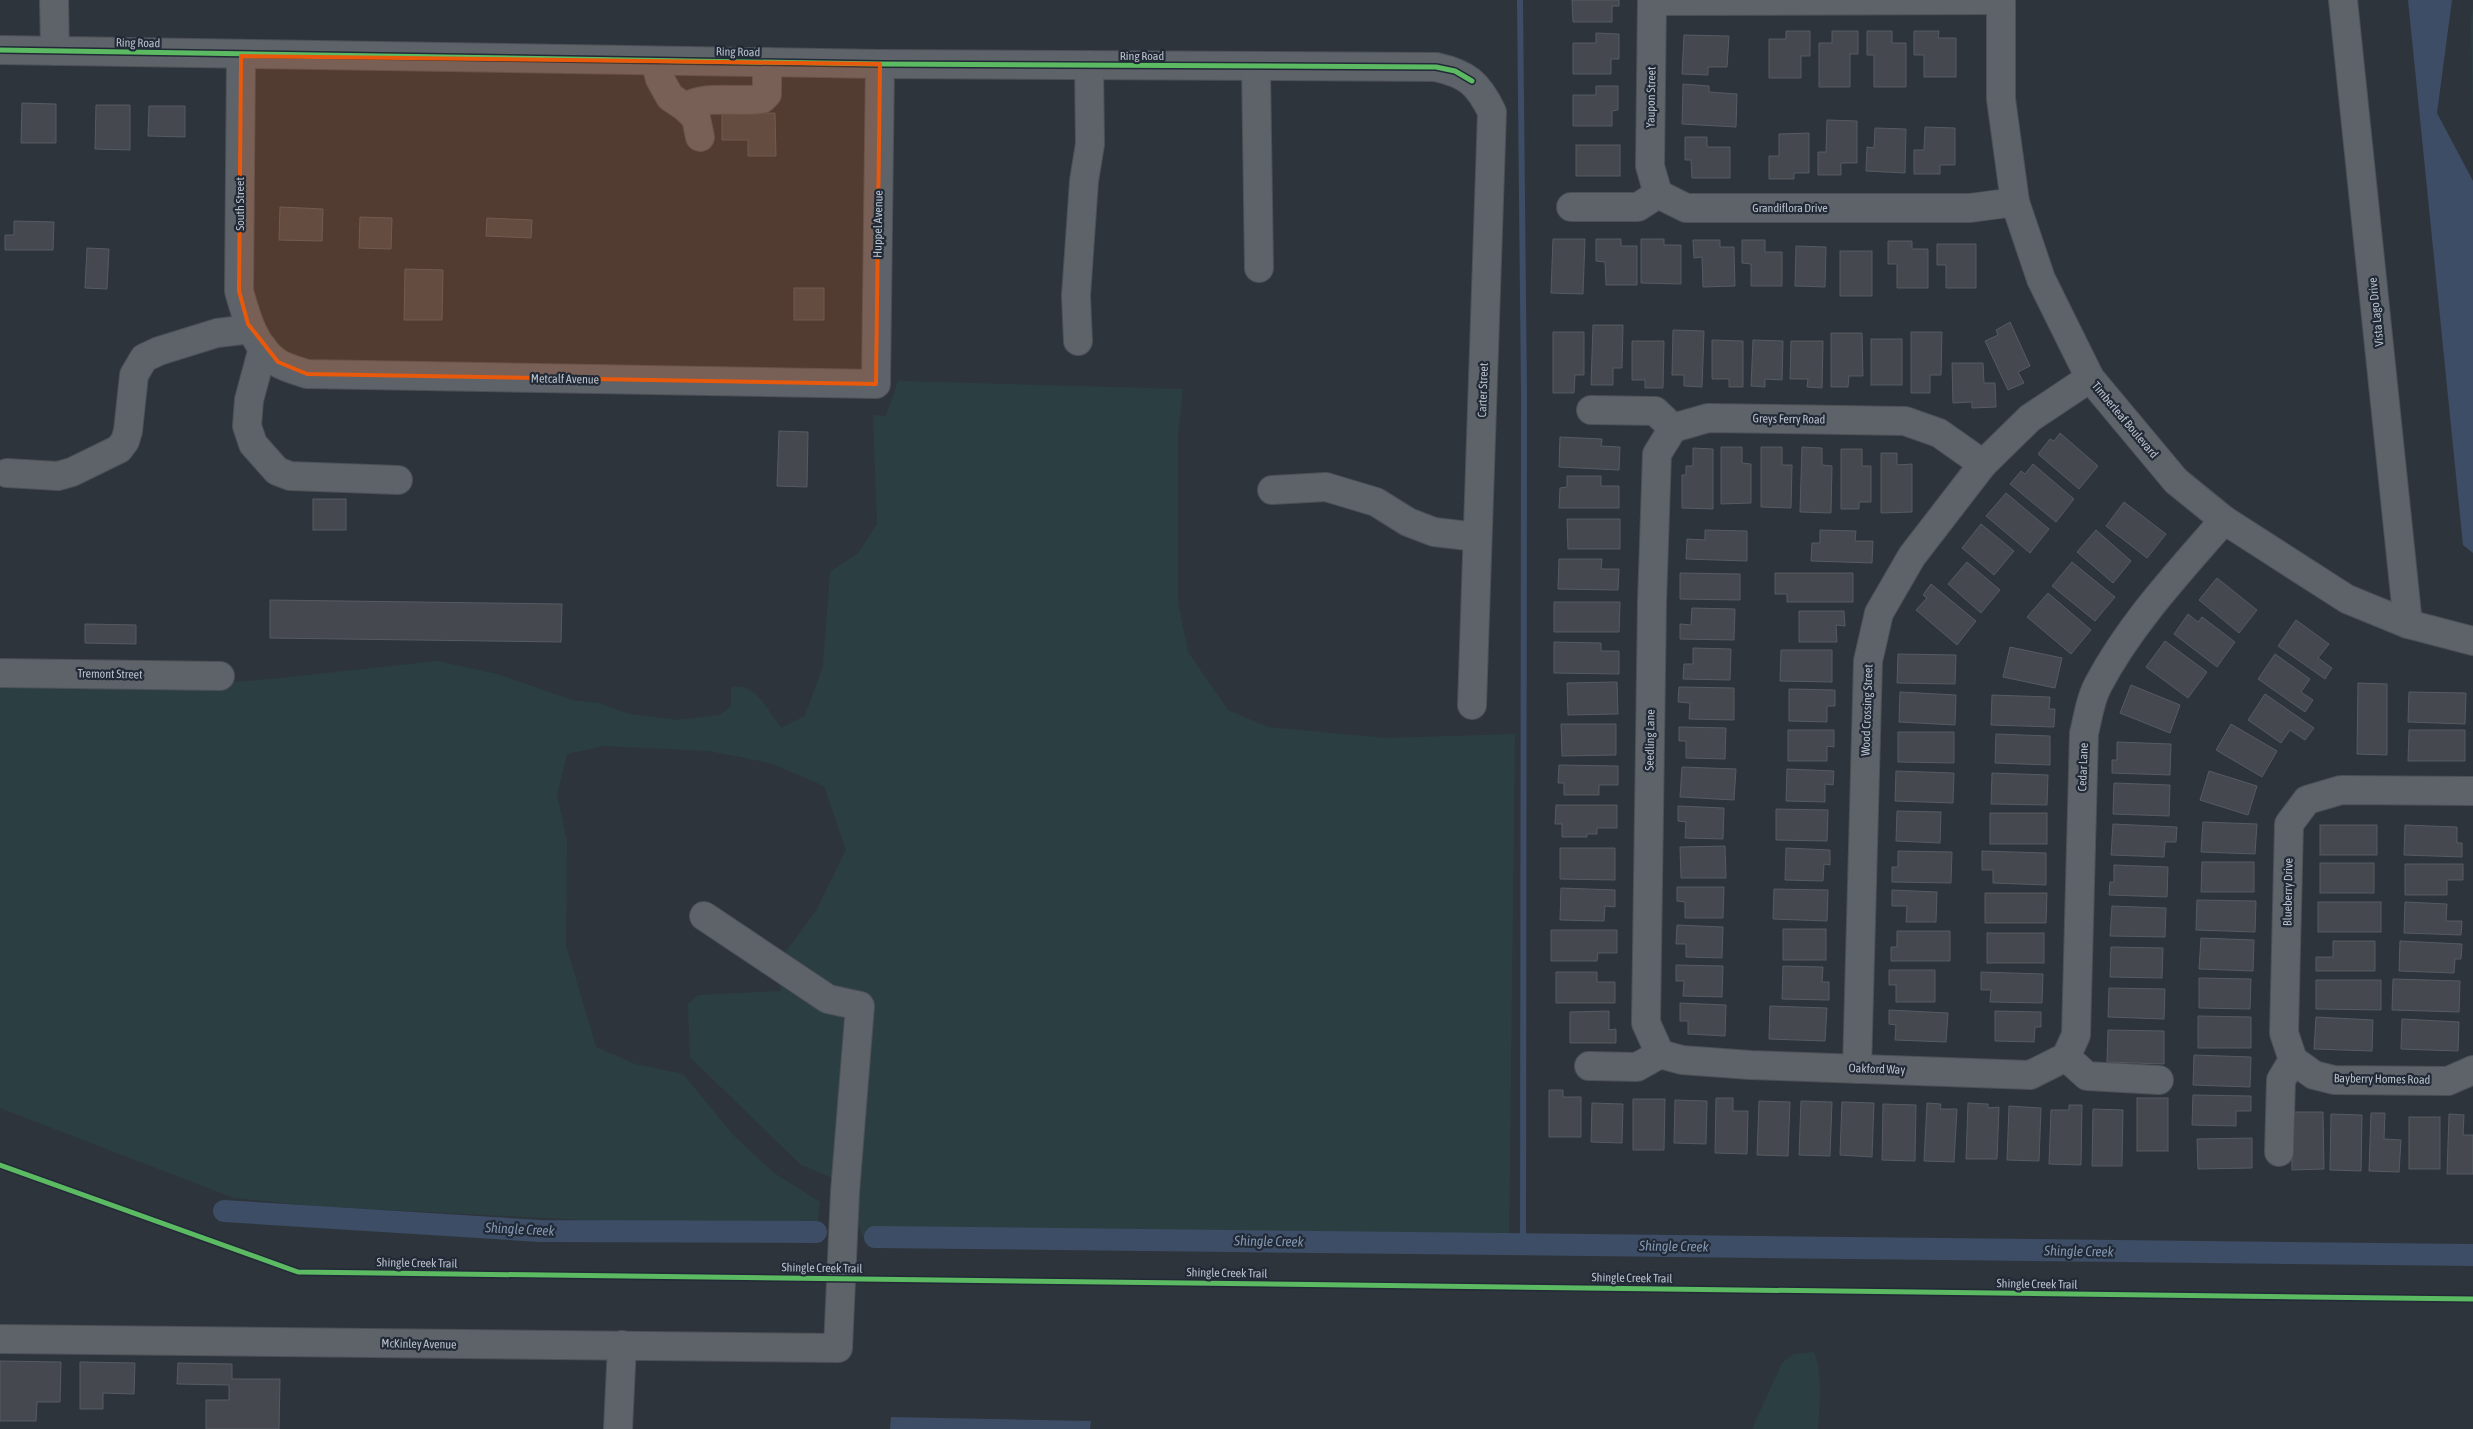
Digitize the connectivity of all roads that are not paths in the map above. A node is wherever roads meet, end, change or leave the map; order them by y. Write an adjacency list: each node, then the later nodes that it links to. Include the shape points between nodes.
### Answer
1 (54, 0): 6 (street)
2 (1652, 0): 3 (street); 16 (street, Yaupon Street, via 1650,166)
3 (2001, 0): 17 (street, Timberleaf Boulevard, via 2001,99)
4 (2343, 0): 32 (street, Vista Lago Drive)
5 (0, 50): 6 (street, Ring Road)
6 (55, 51): 7 (street, Ring Road)
7 (241, 56): 8 (street, Ring Road); 20 (street, South Street, via 239,291)
8 (655, 61): 9 (street, Ring Road); 14 (street, via 670,97)
9 (767, 62): 10 (street, Ring Road); 14 (street, via 767,94 762,99 708,99)
10 (880, 64): 11 (street, Ring Road); 23 (street, Huppel Avenue)
11 (1089, 65): 12 (street, Ring Road); 21 (street, via 1090,144 1084,181 1076,296)
12 (1256, 67): 13 (street, Ring Road, via 1436,67 1455,71); 19 (street)
13 (1472, 81): 31 (street, Carter Street, via 1482,91 1492,112)
14 (685, 107): 15 (street, via 696,118)
15 (700, 137)
16 (1658, 194): 17 (street, Grandiflora Drive, via 1686,208 1970,208); 18 (street, via 1638,207)
17 (2015, 202): 22 (street, Timberleaf Boulevard, via 2041,279)
18 (1571, 208)
19 (1259, 268)
20 (257, 338): 23 (street, Metcalf Avenue, via 278,362 308,374); 27 (street, via 217,333 144,358 134,375 128,430 119,449 58,476); 28 (street, via 247,426 253,444 277,470 290,476)
21 (1078, 341)
22 (2090, 378): 26 (street, Wood Crossing Street, via 2030,418); 30 (street, Timberleaf Boulevard, via 2176,481)
23 (876, 384)
24 (1591, 410): 25 (street, via 1655,411)
25 (1673, 428): 26 (street, Greys Ferry Road, via 1708,418 1905,421 1939,432); 39 (street, Seedling Lane, via 1657,454 1652,602 1646,1023)
26 (1983, 464): 43 (street, Wood Crossing Street, via 1912,556 1879,613 1868,661)
27 (7, 473)
28 (398, 480)
29 (1272, 490): 31 (street, via 1326,487 1376,502 1408,522 1434,532)
30 (2224, 520): 32 (street, Timberleaf Boulevard, via 2347,598); 40 (street, Cedar Lane, via 2132,631 2097,686 2084,733 2076,1035)
31 (1478, 537): 36 (street, Carter Street)
32 (2408, 624): 33 (street, Timberleaf Boulevard)
33 (2473, 641)
34 (0, 673): 35 (street, Tremont Street)
35 (220, 676)
36 (1472, 705)
37 (2473, 791): 41 (street, Blueberry Drive, via 2341,790 2307,800 2289,824 2284,1033)
38 (704, 916): 48 (street, McKinley Avenue, via 828,999 860,1006 844,1192 838,1348)
39 (1660, 1054): 42 (street, via 1637,1067); 43 (street, Oakford Way, via 1682,1060)
40 (2066, 1058): 43 (street, Oakford Way, via 2030,1075); 45 (street, via 2087,1076)
41 (2293, 1060): 44 (street, Bayberry Homes Road, via 2314,1075 2334,1080 2448,1081); 46 (street, via 2282,1080)
42 (1588, 1066)
43 (1857, 1069)
44 (2473, 1070)
45 (2159, 1080)
46 (2279, 1152)
47 (0, 1339): 48 (street, McKinley Avenue)
48 (622, 1345): 49 (street)
49 (618, 1429)

